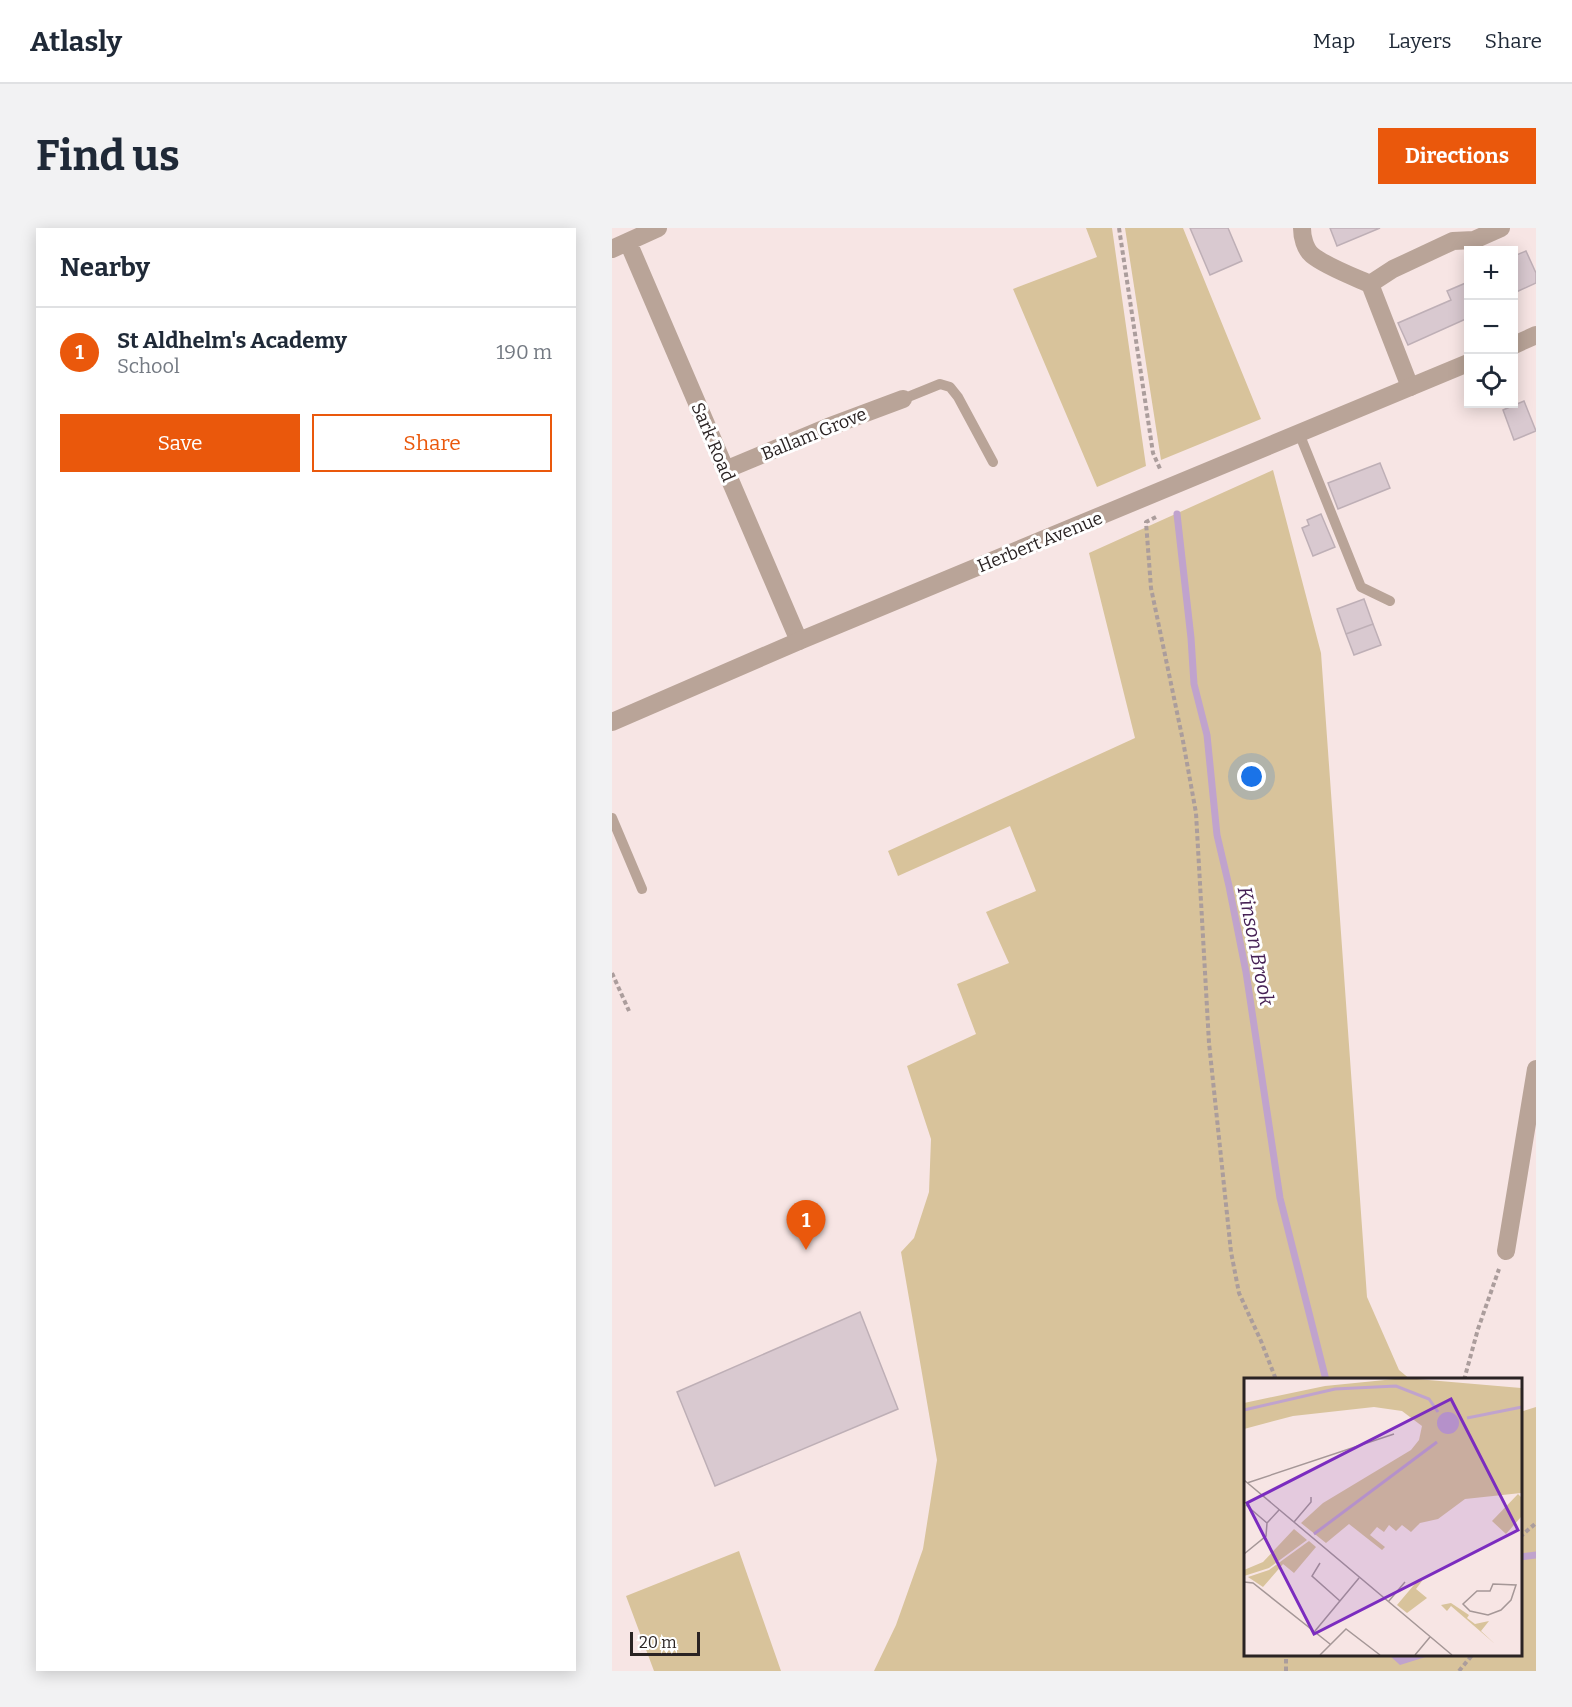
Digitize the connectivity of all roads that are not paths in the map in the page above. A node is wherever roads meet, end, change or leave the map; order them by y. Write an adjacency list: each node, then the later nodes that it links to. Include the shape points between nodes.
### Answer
1 (658, 228): 5 (street)
2 (1302, 228): 6 (street, via 1311,254)
3 (1501, 228): 4 (street, via 1474,240)
4 (1450, 234): 6 (street)
5 (620, 245): 14 (street, Sark Road)
6 (1370, 284): 10 (street)
7 (1536, 335): 8 (street)
8 (1518, 343)
9 (1464, 365): 10 (street, Herbert Avenue)
10 (1410, 387): 12 (street, Herbert Avenue)
11 (903, 399): 13 (lane, via 940,384 950,387); 14 (street, Ballam Grove)
12 (1299, 433): 15 (lane, via 1361,587); 16 (street, Herbert Avenue)
13 (993, 462)
14 (725, 470): 16 (street, Sark Road)
15 (1390, 601)
16 (799, 641): 17 (street, Herbert Avenue)
17 (612, 722)
18 (612, 818): 19 (lane)
19 (642, 889)
20 (1536, 1069): 21 (street)
21 (1506, 1251)

